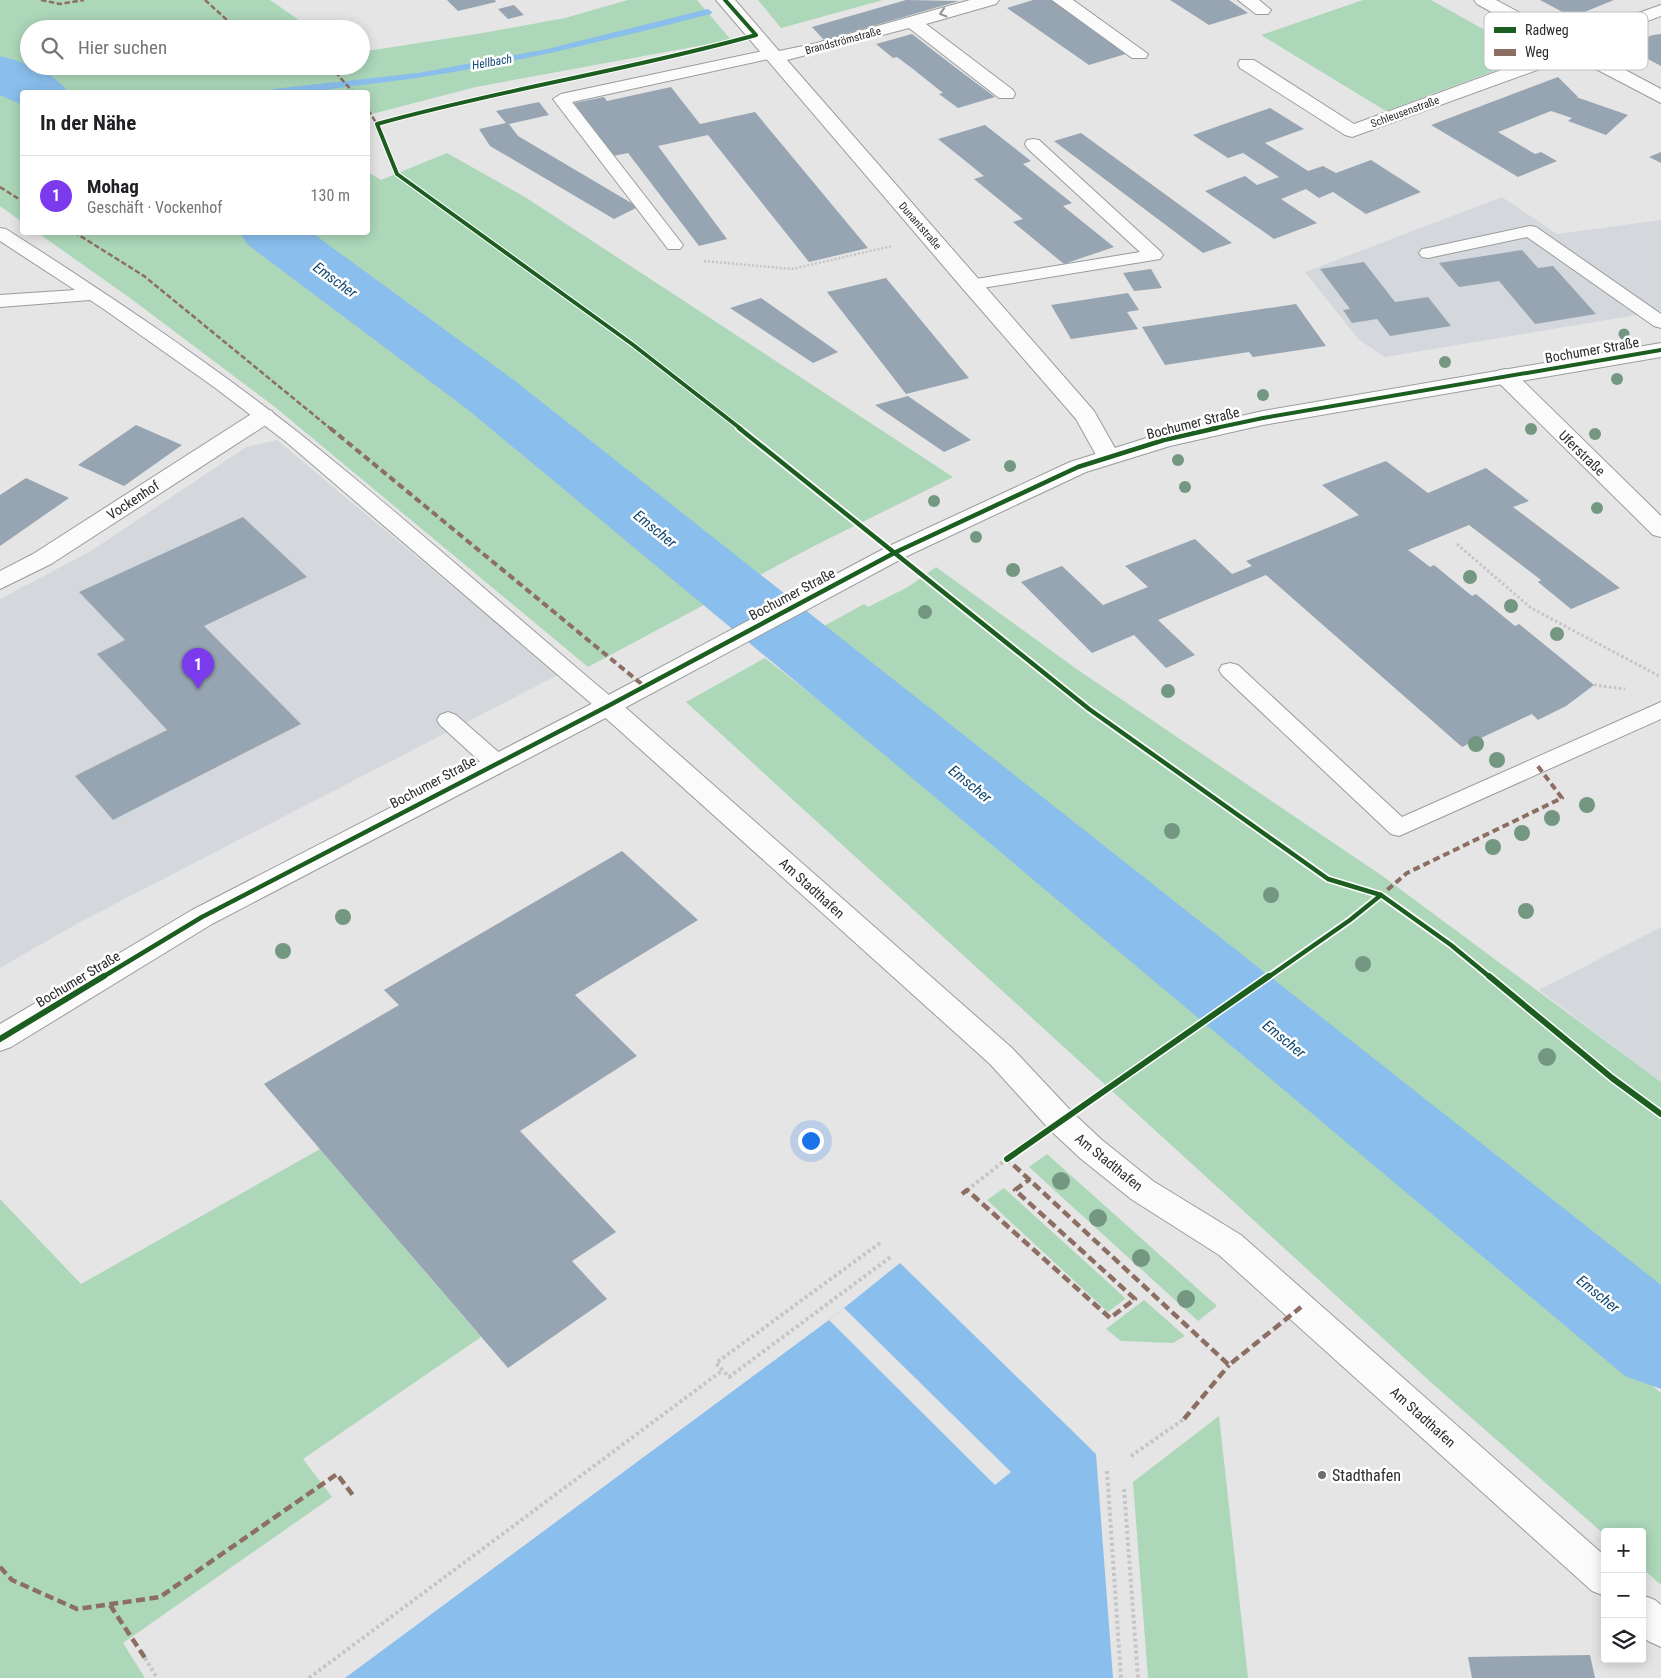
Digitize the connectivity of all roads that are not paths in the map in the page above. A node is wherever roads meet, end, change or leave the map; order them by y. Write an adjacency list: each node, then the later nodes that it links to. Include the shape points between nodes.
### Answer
1 (725, 0): 12 (street, Dunantstraße)
2 (990, 0): 10 (street, Brandströmstraße, one-way to 10)
3 (1061, 0): 11 (street)
4 (1246, 0): 6 (street)
5 (1483, 0): 8 (street)
6 (1262, 10)
7 (1661, 10): 9 (street)
8 (1505, 12)
9 (1648, 15)
10 (912, 22): 12 (street, Brandströmstraße, via 816,49); 16 (street)
11 (1139, 54)
12 (773, 56): 20 (lane, via 561,99); 22 (street, Dunantstraße)
13 (1247, 64): 14 (street, Schleusenstraße, via 1352,131)
14 (1510, 70)
15 (1612, 70): 17 (street)
16 (1006, 94)
17 (1661, 97)
18 (1034, 144): 22 (lane, via 1154,255)
19 (0, 233): 23 (lane)
20 (674, 245)
21 (1428, 252): 25 (lane, via 1530,231)
22 (970, 285): 29 (street, Dunantstraße, via 1086,416)
23 (96, 294): 24 (lane); 28 (lane)
24 (0, 301)
25 (1661, 322)
26 (1661, 350): 27 (street, Bochumer Straße)
27 (1505, 376): 29 (street, Bochumer Straße, via 1221,426); 30 (street, Uferstraße)
28 (264, 416): 31 (street, Vockenhof, via 42,559); 33 (lane, via 409,533)
29 (1108, 457): 33 (street, Bochumer Straße, via 1041,482 904,548)
30 (1661, 530)
31 (0, 581)
32 (1230, 670): 34 (lane, via 1399,828)
33 (608, 706): 36 (street, Bochumer Straße); 38 (street, Am Stadthafen, via 1001,1056 1091,1149 1142,1190 1230,1245)
34 (1661, 710)
35 (448, 720): 36 (lane)
36 (496, 762): 37 (street, Bochumer Straße, via 202,916)
37 (0, 1039)
38 (1601, 1575)
39 (1646, 1616): 40 (street)
40 (1661, 1629)

